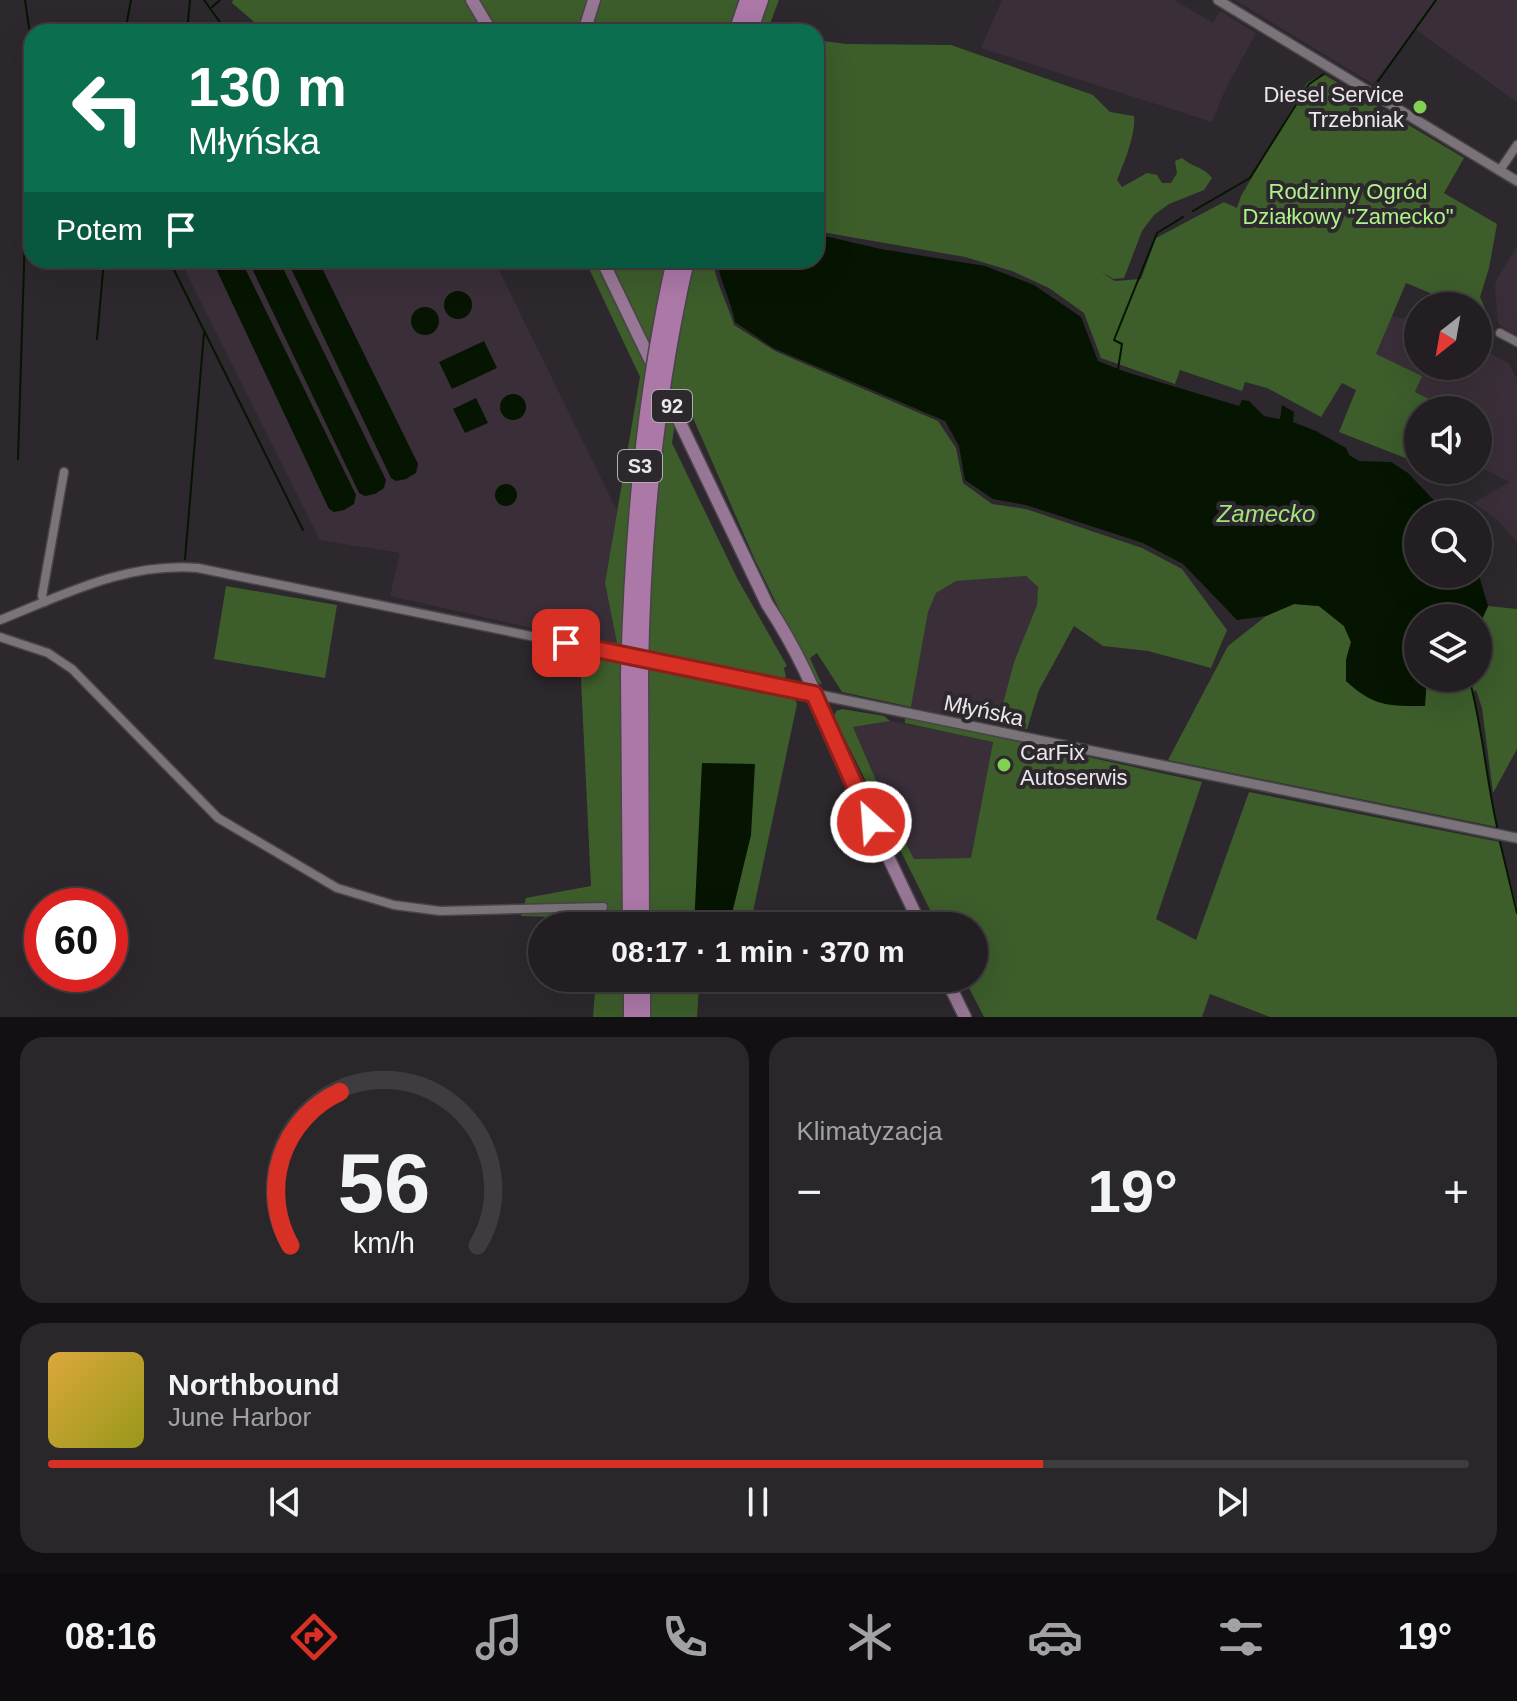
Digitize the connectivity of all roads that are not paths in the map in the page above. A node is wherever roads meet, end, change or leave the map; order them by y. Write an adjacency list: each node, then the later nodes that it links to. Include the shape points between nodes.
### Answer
1 (472, 0): 6 (main road)
2 (594, 0): 7 (main road)
3 (747, 0): 8 (highway)
4 (761, 0): 9 (highway)
5 (1218, 0): 11 (street)
6 (486, 24)
7 (586, 24)
8 (739, 24)
9 (753, 24)
10 (1517, 145): 11 (street)
11 (1500, 170): 12 (street)
12 (1517, 181)
13 (606, 268): 23 (main road, 92)
14 (672, 268): 22 (highway, S3, bridge, via 641,461)
15 (686, 268): 22 (highway, S3, bridge, via 654,452)
16 (1500, 333): 17 (street)
17 (1517, 342)
18 (64, 472): 19 (street)
19 (45, 602): 20 (street, Młyńska); 23 (street, Młyńska, via 122,574 185,567)
20 (0, 620)
21 (0, 637): 25 (street, via 65,664 218,818 337,888 394,905 440,911)
22 (634, 673): 26 (highway, S3); 27 (highway, S3)
23 (809, 693): 24 (street, Młyńska); 28 (main road, 92)
24 (1517, 838)
25 (603, 907)
26 (630, 912)
27 (642, 912)
28 (914, 912)
29 (631, 992): 32 (highway)
30 (643, 992): 33 (highway)
31 (953, 992): 34 (main road)
32 (631, 1017)
33 (643, 1017)
34 (965, 1017)

